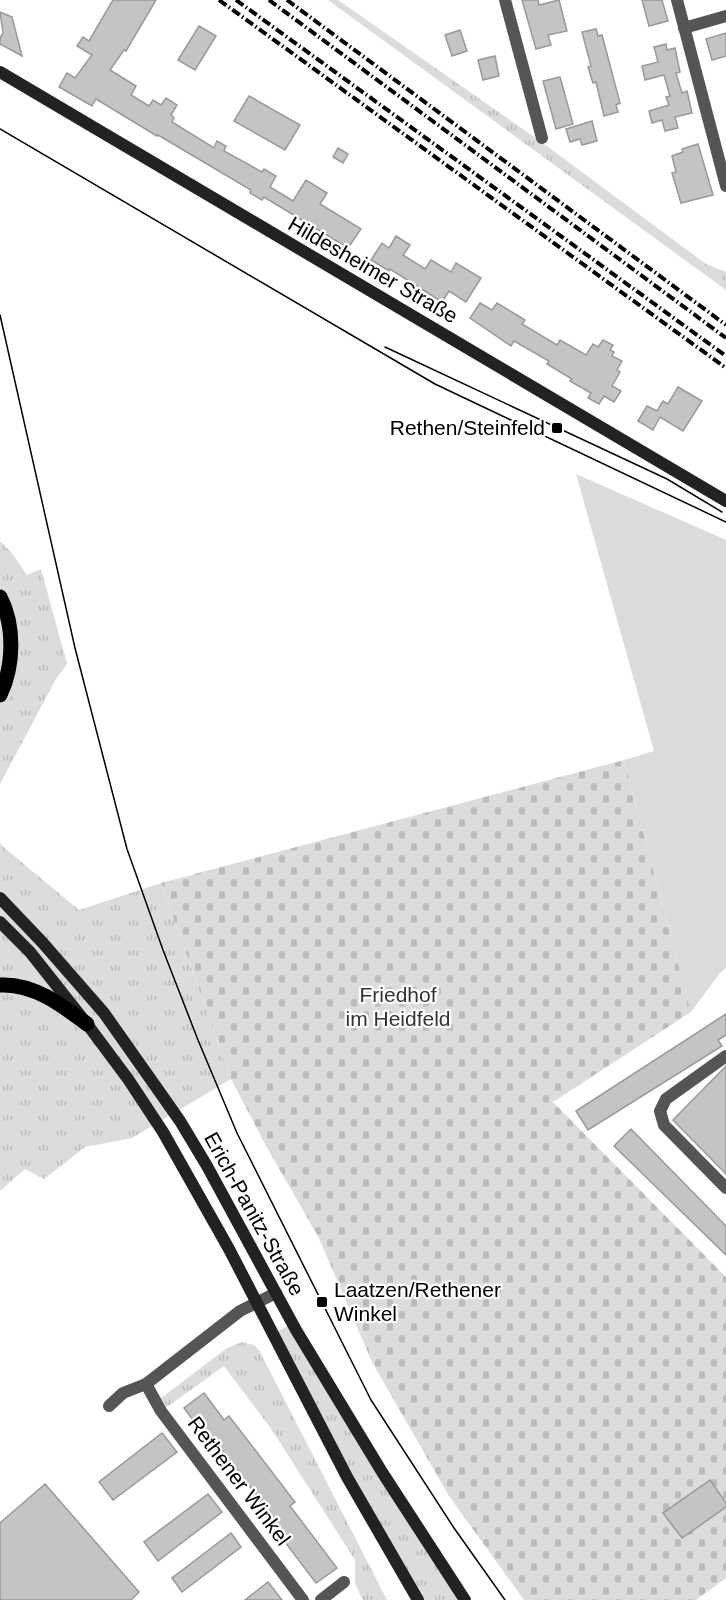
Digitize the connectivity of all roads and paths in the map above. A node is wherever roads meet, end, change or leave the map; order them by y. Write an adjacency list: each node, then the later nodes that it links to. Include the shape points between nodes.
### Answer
1 (506, 0): 6 (street)
2 (676, 0): 4 (street)
3 (726, 16): 4 (street)
4 (684, 28): 7 (street)
5 (0, 72): 8 (main road, Hildesheimer Straße)
6 (542, 138)
7 (726, 186)
8 (726, 501)
9 (0, 597): 10 (main road, via 11,644 9,668)
10 (0, 695)
11 (0, 898): 17 (main road, Erich-Panitz-Straße, via 104,1013 144,1068 207,1166)
12 (0, 922): 14 (main road, Erich-Panitz-Straße, via 30,952)
13 (0, 985): 14 (main road, via 35,991)
14 (87, 1024): 18 (main road, Erich-Panitz-Straße, via 163,1132)
15 (726, 1056): 16 (street, via 666,1099 660,1111 664,1125)
16 (726, 1188)
17 (276, 1293): 18 (street); 25 (main road, Erich-Panitz-Straße, via 382,1472)
18 (256, 1303): 19 (street, via 240,1311); 24 (main road, Erich-Panitz-Straße)
19 (146, 1384): 20 (street, via 123,1393); 22 (street, Rethener Winkel, via 161,1410)
20 (109, 1406)
21 (344, 1582): 23 (street)
22 (303, 1600)
23 (321, 1600)
24 (417, 1600)
25 (465, 1600)

